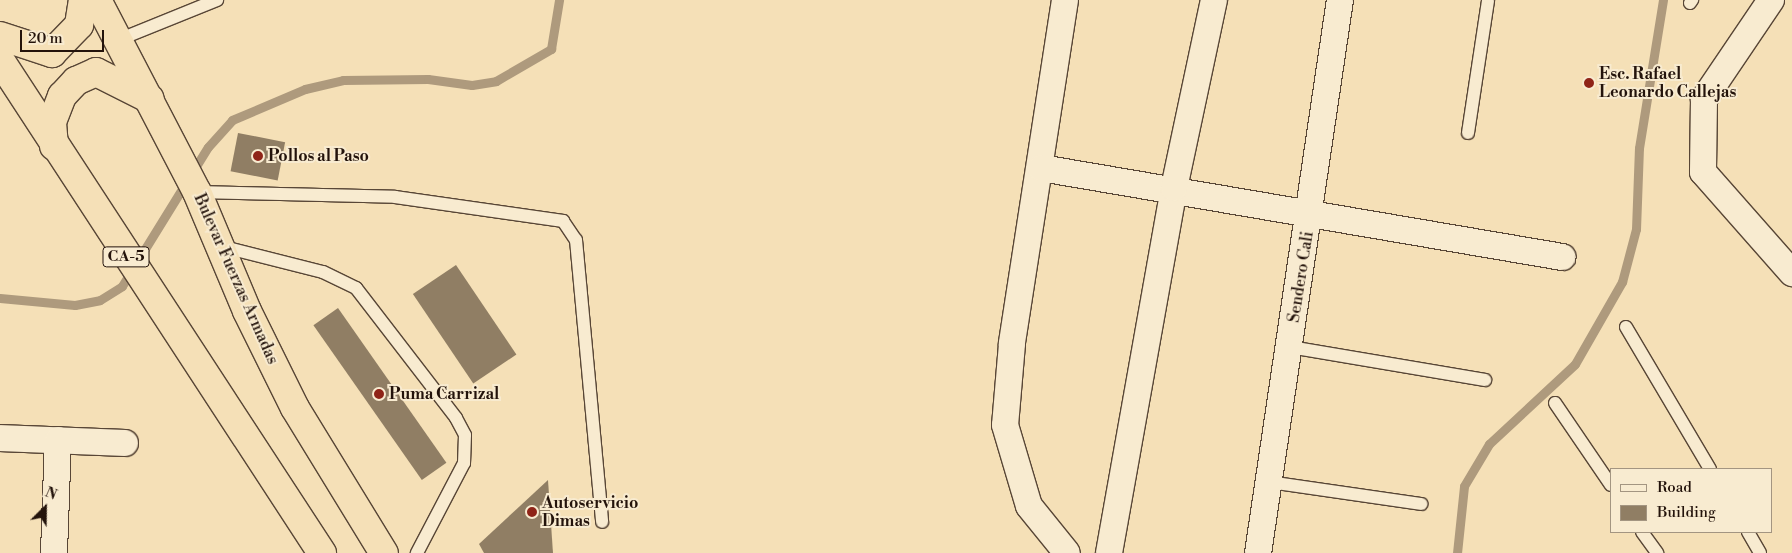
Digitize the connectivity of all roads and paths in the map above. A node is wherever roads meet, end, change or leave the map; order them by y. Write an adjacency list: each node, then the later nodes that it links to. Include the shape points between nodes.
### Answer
1 (83, 0): 9 (highway, via 79,25 52,53)
2 (97, 0): 10 (highway, Bulevar Fuerzas Armadas)
3 (217, 0): 10 (lane)
4 (1065, 0): 15 (street)
5 (1214, 0): 16 (street)
6 (1340, 0): 18 (street, Sendero Cali)
7 (1488, 0): 13 (lane)
8 (1771, 0): 21 (street, via 1704,99 1703,172)
9 (0, 36)
10 (118, 40): 12 (highway, Bulevar Fuerzas Armadas)
11 (0, 60): 14 (highway, CA-5)
12 (151, 100): 14 (highway, via 96,72 76,81 62,96 52,122); 17 (highway, Bulevar Fuerzas Armadas)
13 (1468, 133)
14 (54, 146): 37 (highway, CA-5)
15 (1042, 168): 16 (street); 40 (street, via 1012,344 1005,425 1029,506)
16 (1174, 188): 18 (street); 41 (street)
17 (197, 192): 19 (highway, Bulevar Fuerzas Armadas); 33 (lane, via 396,198 563,220 576,240)
18 (1310, 214): 20 (street); 23 (street, Sendero Cali)
19 (220, 246): 38 (highway, Bulevar Fuerzas Armadas, via 296,408); 39 (lane, via 323,272 356,288 456,418 465,434 464,462)
20 (1562, 257)
21 (1792, 273)
22 (1626, 327): 29 (lane)
23 (1290, 347): 24 (lane); 30 (street, Sendero Cali)
24 (1485, 380)
25 (1555, 403): 31 (lane)
26 (0, 438): 27 (street)
27 (58, 440): 28 (street); 36 (street)
28 (125, 443)
29 (1709, 468)
30 (1269, 482): 32 (lane); 42 (street, Sendero Cali)
31 (1610, 484)
32 (1421, 504)
33 (602, 522)
34 (1643, 533): 43 (lane)
35 (1749, 533): 44 (lane)
36 (54, 553)
37 (322, 553)
38 (384, 553)
39 (417, 553)
40 (1066, 553)
41 (1109, 553)
42 (1258, 553)
43 (1657, 553)
44 (1760, 553)

